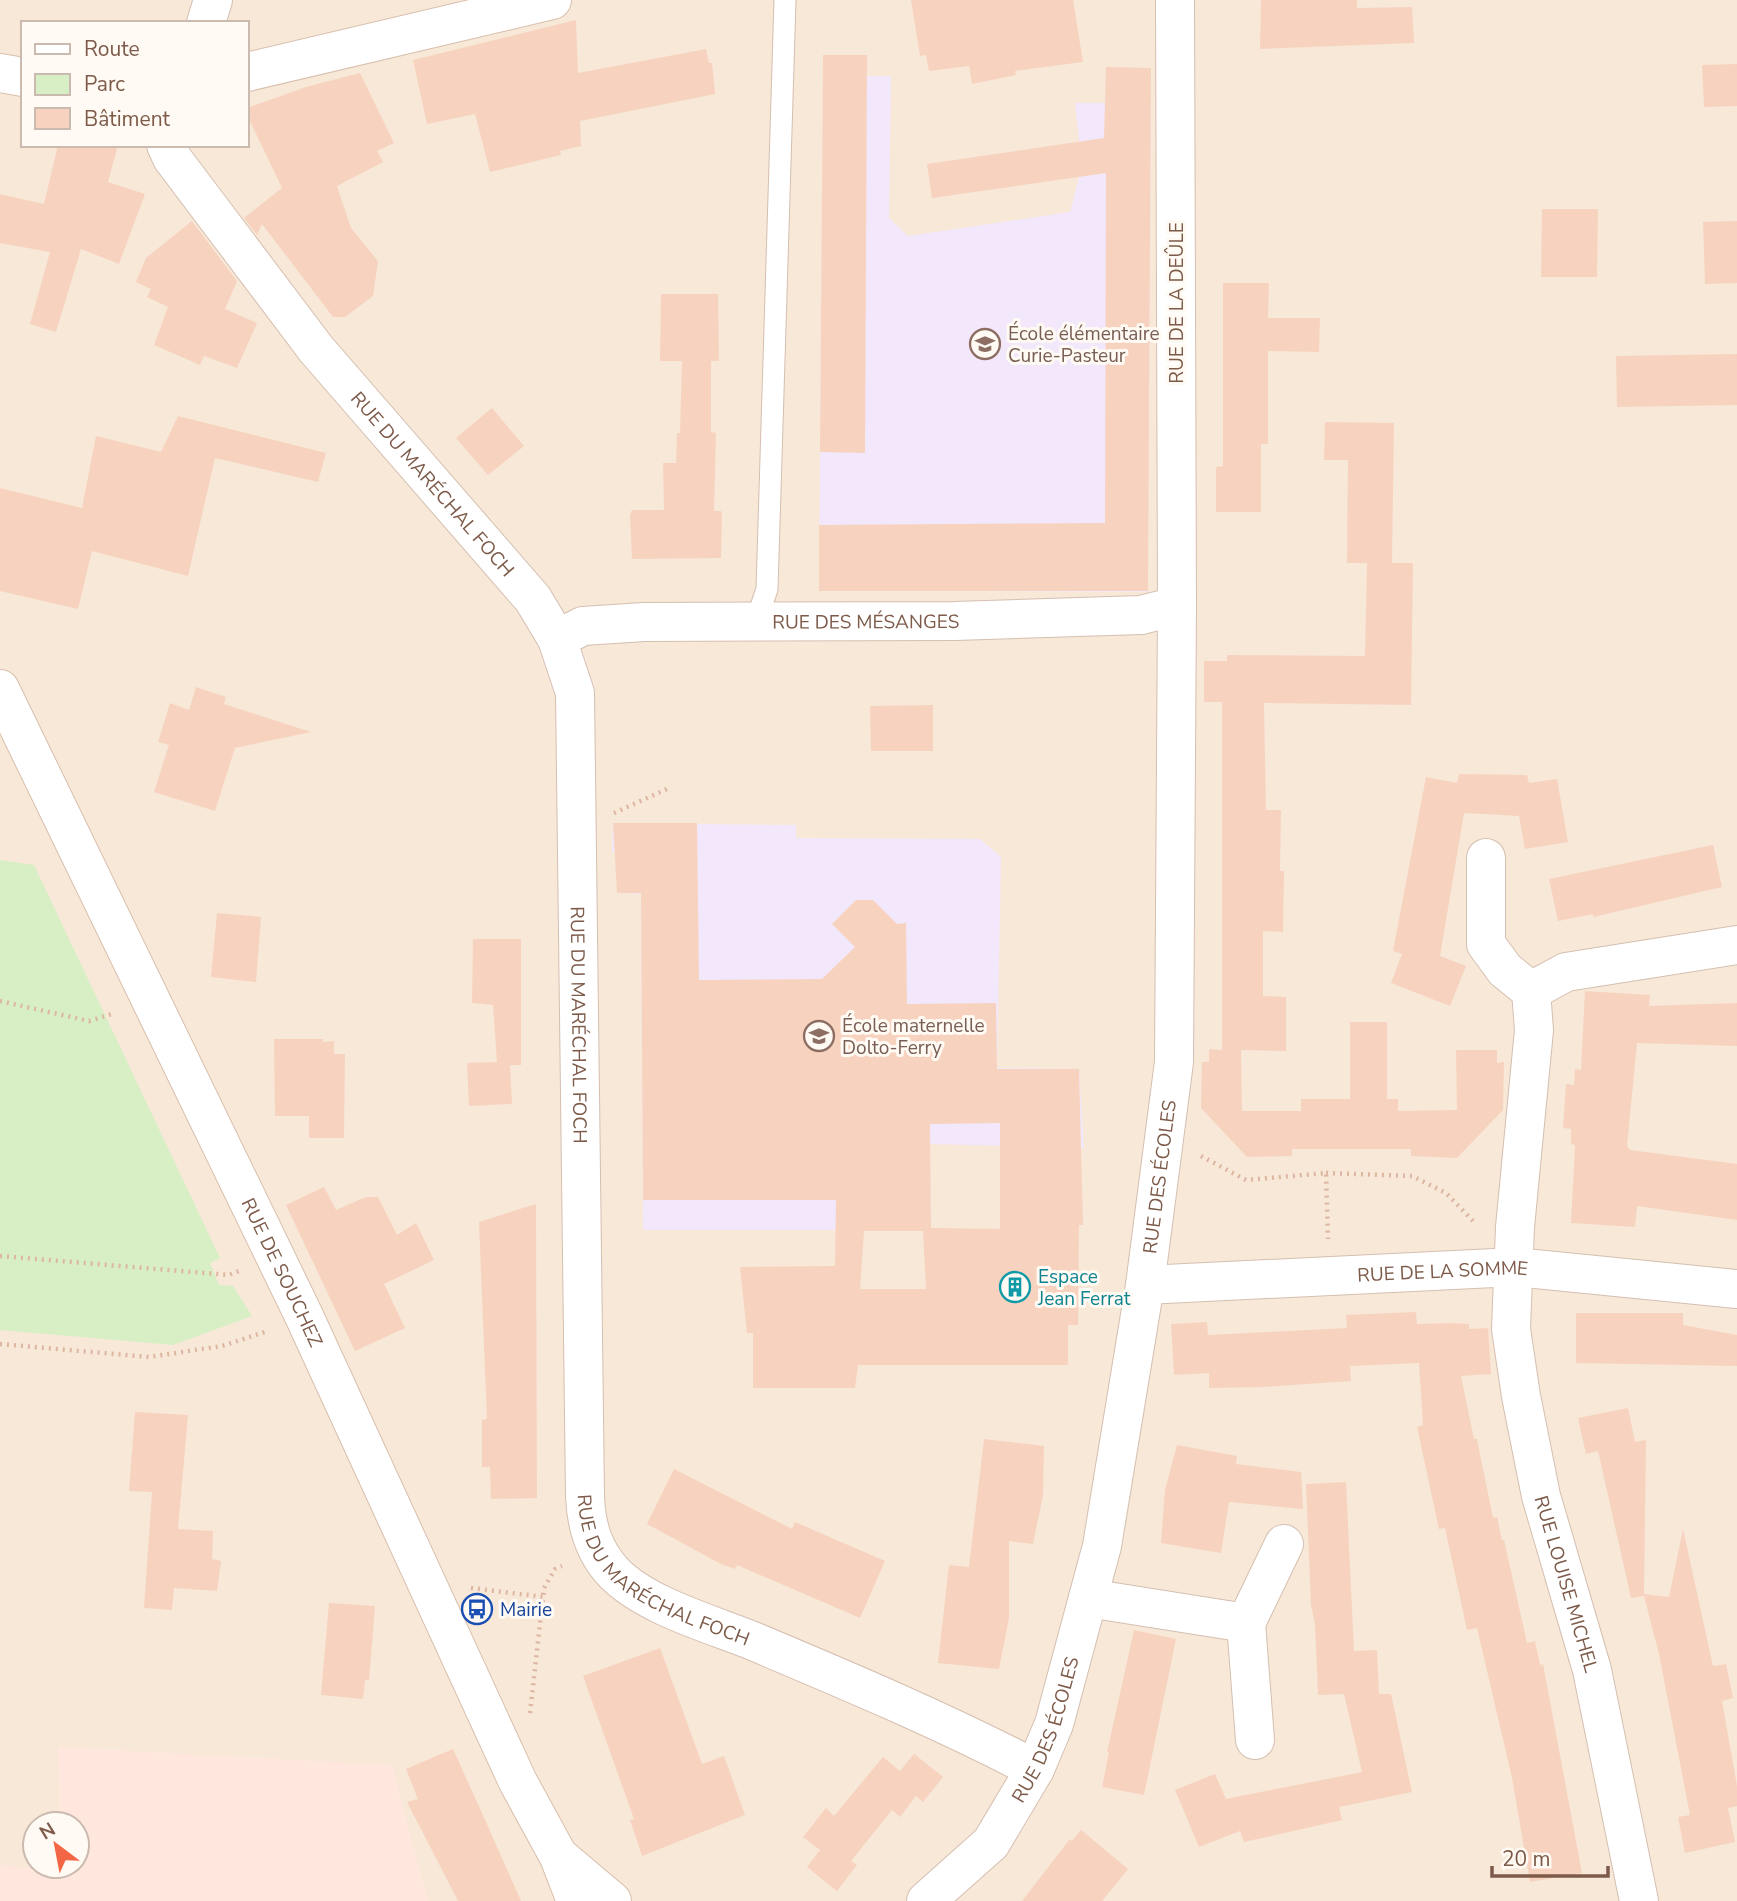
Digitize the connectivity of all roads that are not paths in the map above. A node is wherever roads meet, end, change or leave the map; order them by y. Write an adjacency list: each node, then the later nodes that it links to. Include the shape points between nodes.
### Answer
1 (213, 0): 5 (street)
2 (552, 0): 6 (street)
3 (785, 0): 11 (lane, via 767,589)
4 (1175, 0): 10 (street, RUE DE LA DEÛLE)
5 (207, 21)
6 (248, 72)
7 (0, 73): 8 (street)
8 (21, 77)
9 (167, 147): 12 (street, RUE DU MARÉCHAL FOCH, via 316,349 533,599)
10 (1177, 606): 11 (street, RUE DES MÉSANGES, via 1141,615 956,621); 18 (street, RUE DES ÉCOLES, via 1174,1062)
11 (757, 619): 12 (street, RUE DES MÉSANGES, via 583,626)
12 (557, 639): 24 (street, RUE DU MARÉCHAL FOCH, via 575,693 586,1525 615,1573 667,1606 960,1730)
13 (0, 689): 25 (street, RUE DE SOUCHEZ, via 304,1316 518,1782)
14 (1486, 858): 16 (street, via 1486,944 1506,970)
15 (1737, 945): 16 (street, via 1566,972)
16 (1531, 991): 17 (street, RUE LOUISE MICHEL, via 1534,1030)
17 (1515, 1267): 18 (street, RUE DE LA SOMME); 19 (street, RUE DE LA SOMME); 29 (street, RUE LOUISE MICHEL, via 1511,1329 1521,1396 1541,1496 1592,1670)
18 (1145, 1285): 21 (street, RUE DES ÉCOLES, via 1102,1546)
19 (1737, 1289)
20 (1284, 1544): 22 (street)
21 (1088, 1598): 22 (street); 24 (street, RUE DES ÉCOLES, via 1054,1724)
22 (1246, 1623): 23 (street)
23 (1255, 1740)
24 (1035, 1769): 28 (street, RUE DES ÉCOLES, via 990,1843)
25 (559, 1857): 26 (street, RUE DE SOUCHEZ); 27 (street, RUE DE SOUCHEZ)
26 (576, 1901)
27 (612, 1901)
28 (926, 1901)
29 (1639, 1901)

